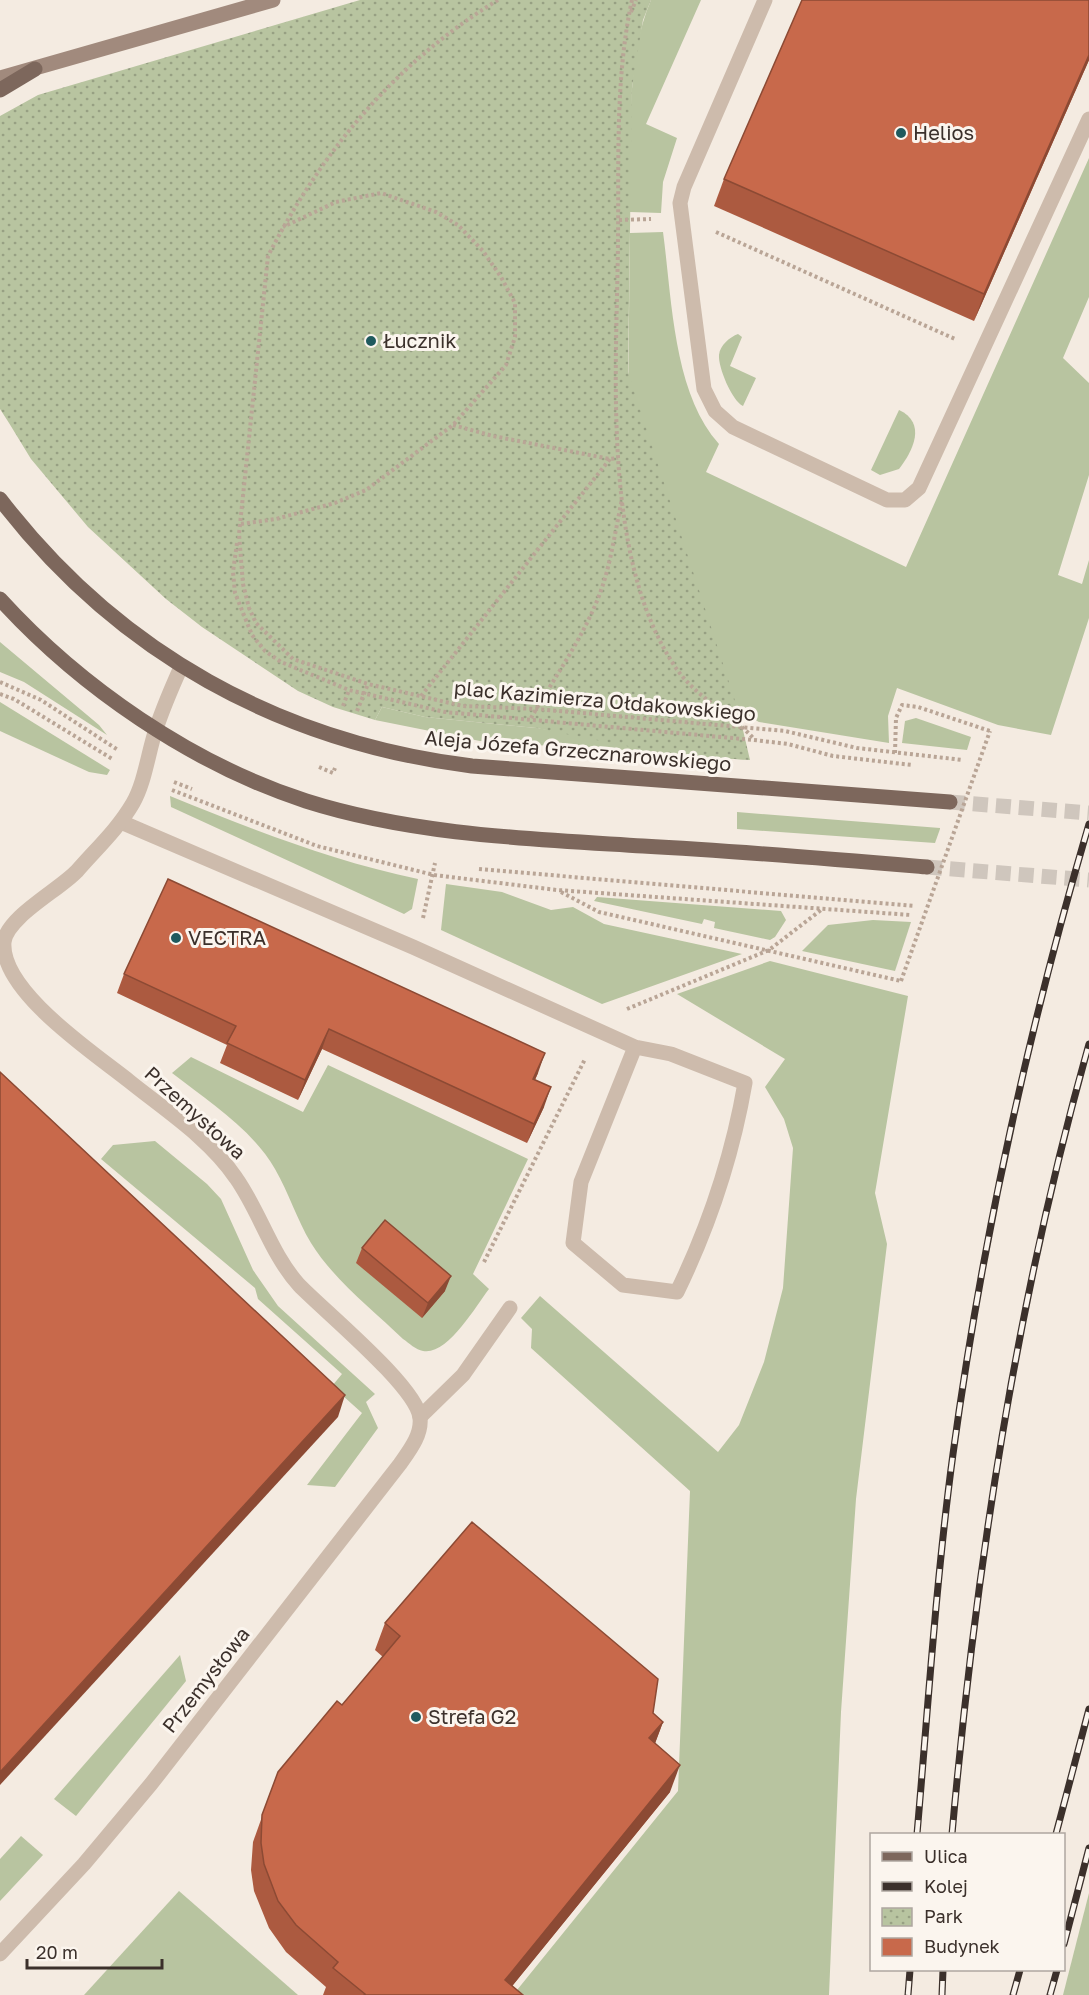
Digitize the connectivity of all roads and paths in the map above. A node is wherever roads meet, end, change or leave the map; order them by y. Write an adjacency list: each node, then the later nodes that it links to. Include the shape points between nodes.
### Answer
1 (273, 0): 5 (main road)
2 (498, 0): 9 (path, plac Kazimierza Ołdakowskiego, via 444,37 372,100)
3 (634, 0): 13 (path, via 627,21 618,124)
4 (765, 0): 11 (street, via 680,203 704,389 715,411 734,427 897,502 919,488)
5 (35, 69): 6 (main road); 7 (main road)
6 (0, 78)
7 (0, 90)
8 (1089, 119): 11 (street)
9 (284, 227): 12 (path, via 336,202 381,193 436,212 458,225 483,251 515,303 515,337 506,365); 17 (path, plac Kazimierza Ołdakowskiego, via 268,256 265,271)
10 (709, 229): 11 (path)
11 (983, 351)
12 (453, 425): 14 (path); 17 (path, via 366,490 315,509)
13 (618, 458): 14 (path); 15 (path)
14 (610, 459): 22 (path)
15 (622, 495): 23 (path, via 607,573 559,676); 26 (path, via 638,582 672,663 699,696)
16 (0, 499): 20 (main road, Aleja Józefa Grzecznarowskiego, via 82,590)
17 (241, 524): 18 (path, plac Kazimierza Ołdakowskiego)
18 (239, 534): 22 (path, plac Kazimierza Ołdakowskiego, via 249,608 256,623 274,643 293,659); 24 (path, via 232,572 235,593 252,635 281,662 349,690 445,712)
19 (0, 599): 25 (main road, via 66,663)
20 (181, 667): 25 (street, Przemysłowa); 32 (main road, Aleja Józefa Grzecznarowskiego, via 244,702 289,721 355,743 431,761)
21 (0, 694): 31 (path)
22 (420, 697): 23 (path, plac Kazimierza Ołdakowskiego, via 463,706)
23 (537, 709): 24 (path); 26 (path, plac Kazimierza Ołdakowskiego)
24 (531, 718): 27 (path)
25 (156, 728): 31 (street, Przemysłowa); 34 (main road, via 273,788 368,817 516,837)
26 (744, 728): 27 (path); 28 (path, plac Kazimierza Ołdakowskiego, via 785,731)
27 (754, 740): 30 (path, via 833,756)
28 (894, 753): 29 (path, plac Kazimierza Ołdakowskiego); 36 (path, bridge, via 896,718 902,705 990,731 901,981 599,912)
29 (963, 760)
30 (914, 765)
31 (142, 777): 33 (street, Przemysłowa); 36 (path, via 317,846 434,875)
32 (950, 802)
33 (121, 822): 39 (street, Przemysłowa, via 70,878); 40 (street)
34 (927, 867)
35 (504, 872): 37 (path)
36 (557, 890): 38 (path)
37 (914, 906)
38 (911, 915)
39 (3, 930): 42 (street, Przemysłowa, via 6,961 27,993 64,1029 196,1136 234,1175 297,1282 400,1383)
40 (635, 1047): 40 (street, via 671,1054 745,1083 736,1136 703,1238 677,1292 622,1285 573,1243 581,1182)
41 (510, 1308): 42 (street, via 463,1375)
42 (420, 1417): 43 (street, Przemysłowa, via 414,1446 242,1669 84,1864)
43 (0, 1954)

